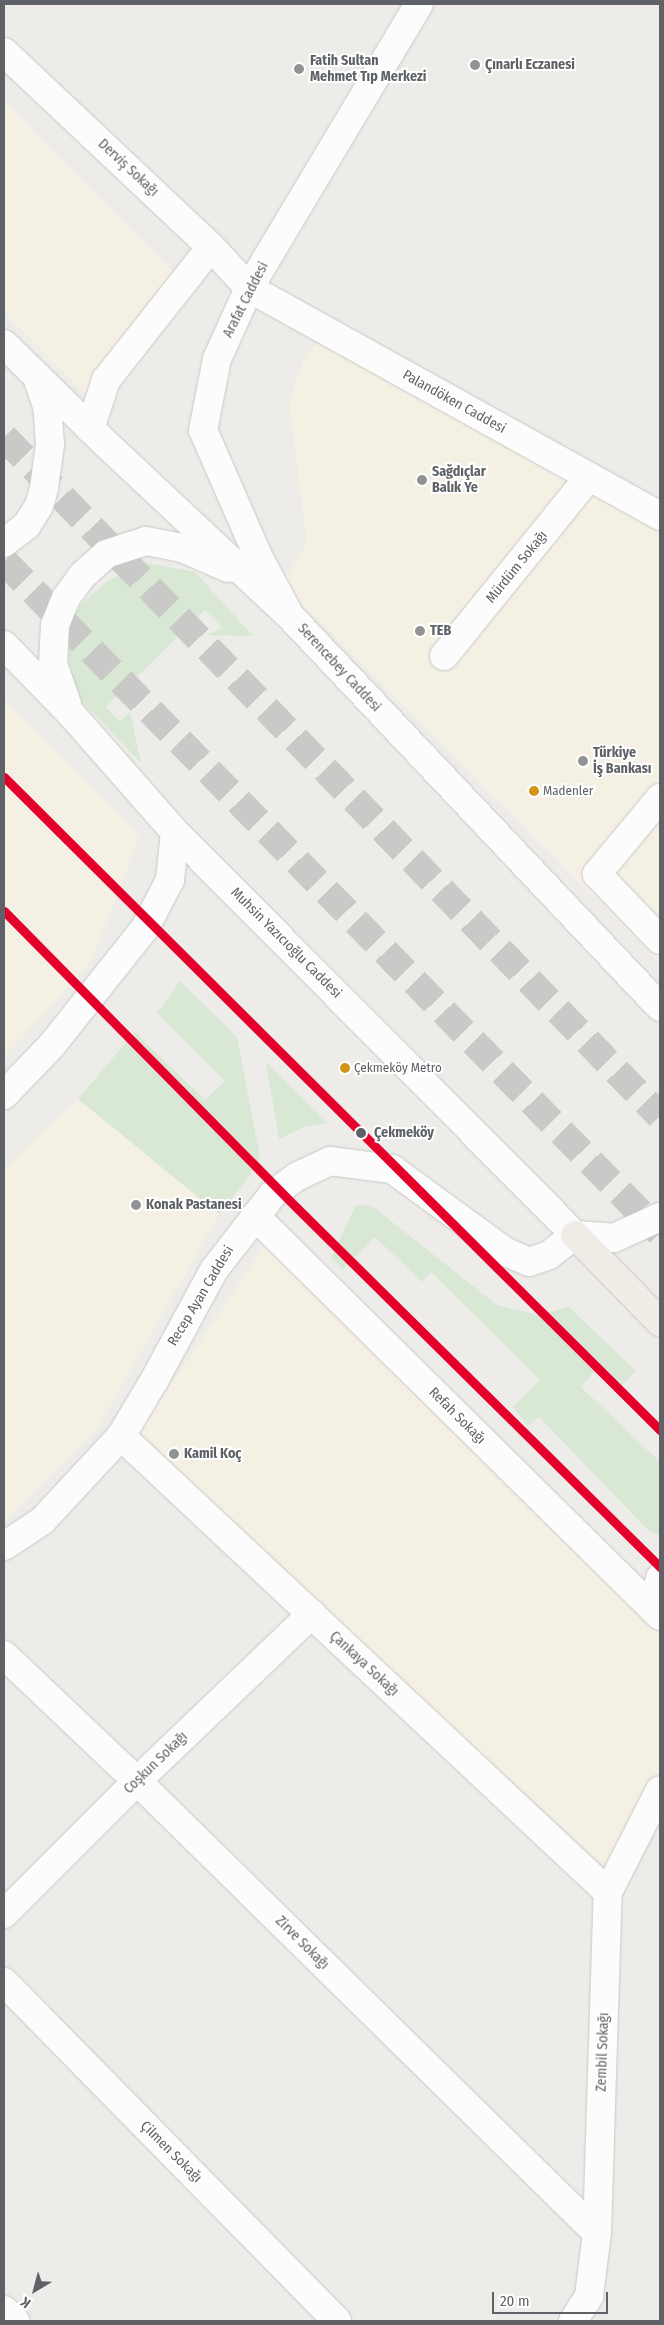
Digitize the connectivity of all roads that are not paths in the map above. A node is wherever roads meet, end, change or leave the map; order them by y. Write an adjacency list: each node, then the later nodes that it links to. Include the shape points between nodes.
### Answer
1 (419, 4): 4 (street, Arafat Caddesi)
2 (4, 52): 3 (street, Derviş Sokağı)
3 (212, 247): 4 (street, Derviş Sokağı); 7 (street, via 106,380)
4 (249, 288): 8 (street, Palandöken Caddesi); 12 (street, Arafat Caddesi, via 217,359 203,430 258,556)
5 (4, 344): 6 (street, Serencebey Caddesi)
6 (37, 376): 7 (street, Serencebey Caddesi); 10 (street, via 47,406 50,445 44,488 39,506 27,525)
7 (90, 429): 11 (street, Serencebey Caddesi)
8 (589, 477): 9 (street, Palandöken Caddesi); 14 (street, Mürdüm Sokağı)
9 (660, 516)
10 (4, 542)
11 (254, 581): 12 (street, Serencebey Caddesi); 15 (street, via 182,548 146,541 106,554 83,575 66,598 54,625 53,664)
12 (290, 616): 19 (street, Serencebey Caddesi)
13 (4, 645): 15 (street, Muhsin Yazıcıoğlu Caddesi)
14 (444, 656)
15 (73, 716): 17 (street, Muhsin Yazıcıoğlu Caddesi)
16 (660, 798): 18 (street, via 597,874)
17 (175, 832): 20 (street, via 170,880 145,928 52,1045); 23 (street, Muhsin Yazıcıoğlu Caddesi)
18 (660, 940)
19 (660, 1007)
20 (4, 1095)
21 (255, 1216): 23 (street, Recep Ayan Caddesi, via 273,1194 298,1176 330,1161 392,1169 506,1252 529,1262 549,1255); 25 (street, Recep Ayan Caddesi, via 214,1270 156,1379); 28 (street, Refah Sokağı)
22 (660, 1217): 23 (street, via 614,1238)
23 (575, 1235): 24 (highway)
24 (660, 1322)
25 (121, 1436): 26 (street, Recep Ayan Caddesi, via 42,1521); 29 (street, Çankaya Sokağı)
26 (4, 1546)
27 (660, 1578): 28 (street)
28 (656, 1612)
29 (312, 1614): 31 (street, Coşkun Sokağı); 33 (street, Çankaya Sokağı)
30 (4, 1655): 31 (street, Zirve Sokağı)
31 (137, 1781): 34 (street, Coşkun Sokağı); 36 (street, Zirve Sokağı)
32 (660, 1790): 33 (street, Zembil Sokağı)
33 (608, 1892): 36 (street, Zembil Sokağı)
34 (4, 1914)
35 (4, 1982): 39 (street, Çilmen Sokağı)
36 (597, 2233): 40 (street, Zembil Sokağı, via 590,2296)
37 (4, 2310): 38 (street)
38 (15, 2321)
39 (337, 2321)
40 (573, 2321)

